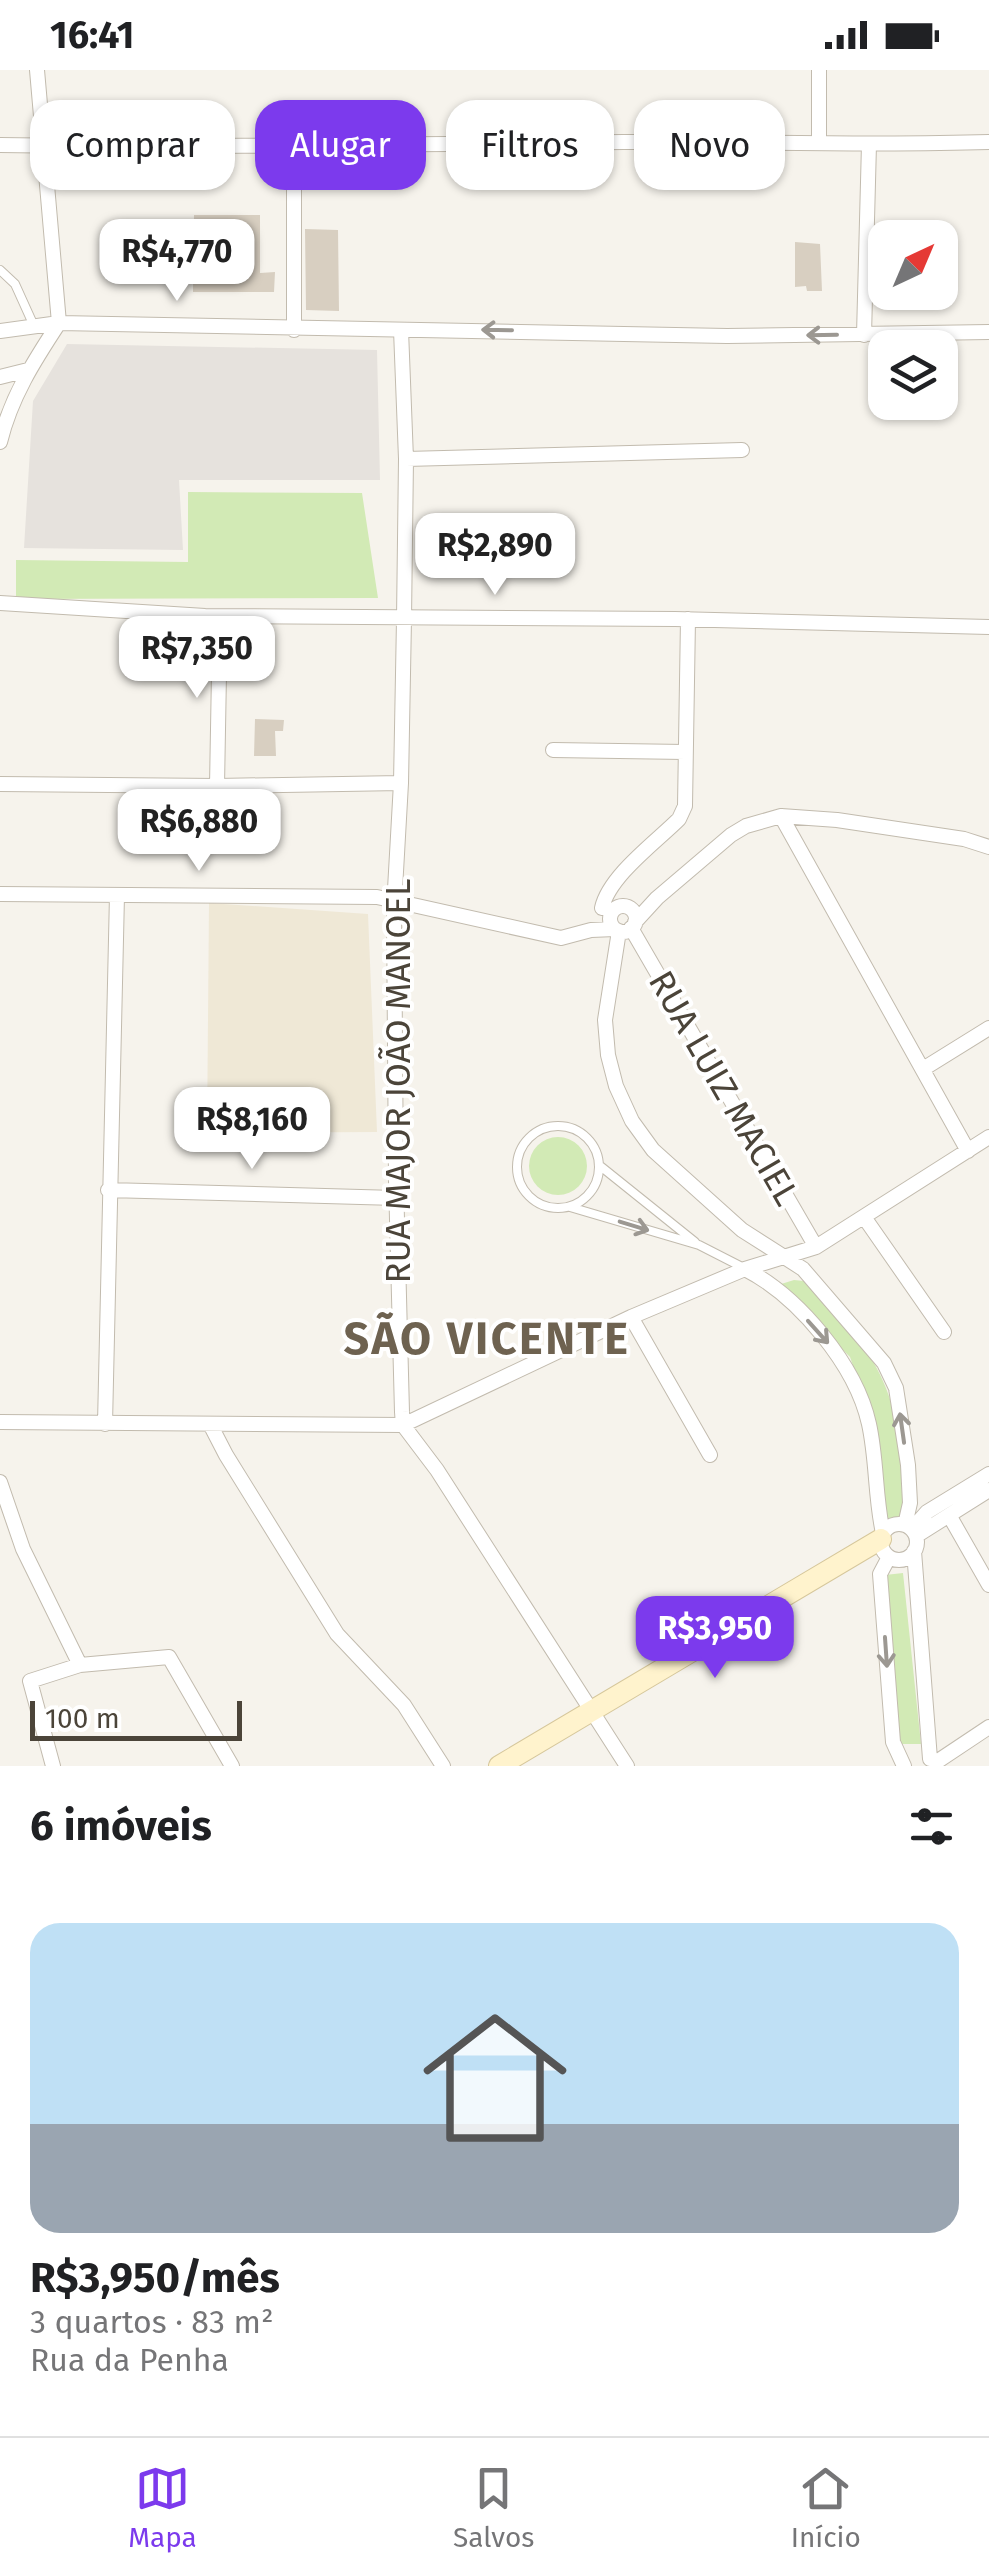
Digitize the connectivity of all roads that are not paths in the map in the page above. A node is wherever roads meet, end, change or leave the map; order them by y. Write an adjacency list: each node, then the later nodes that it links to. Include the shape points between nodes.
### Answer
1 (37, 70): 3 (street)
2 (820, 70): 4 (street)
3 (39, 100)
4 (819, 142): 6 (street); 9 (street)
5 (989, 142): 6 (street)
6 (869, 144): 19 (street)
7 (0, 146): 8 (street)
8 (30, 146)
9 (426, 146)
10 (47, 190): 13 (street)
11 (294, 190): 15 (street)
12 (0, 270): 14 (lane, via 15,284)
13 (59, 322): 14 (street); 15 (street); 20 (street)
14 (34, 326): 17 (street)
15 (294, 330): 16 (street)
16 (402, 330): 19 (street, one-way to 16); 24 (street, RUA MAJOR JOÃO MANOEL)
17 (0, 331)
18 (989, 332): 19 (street)
19 (864, 335)
20 (28, 370): 21 (street); 22 (street)
21 (0, 377)
22 (1, 430)
23 (742, 450): 24 (street)
24 (406, 458): 27 (street, RUA MAJOR JOÃO MANOEL)
25 (0, 603): 26 (street)
26 (220, 617): 27 (street); 34 (street)
27 (404, 618): 28 (street); 32 (street, RUA MAJOR JOÃO MANOEL)
28 (688, 619): 29 (street); 31 (street)
29 (989, 627)
30 (553, 750): 31 (street)
31 (684, 752): 41 (street, via 685,806 617,879)
32 (401, 783): 34 (street); 40 (street, RUA MAJOR JOÃO MANOEL)
33 (0, 784): 34 (street)
34 (218, 786)
35 (782, 816): 36 (street); 39 (street, via 731,835); 45 (street)
36 (989, 847)
37 (0, 894): 38 (street)
38 (117, 895): 40 (street); 49 (street)
39 (657, 898): 41 (street); 42 (street)
40 (394, 900): 43 (street, via 562,938); 50 (street, RUA MAJOR JOÃO MANOEL)
41 (617, 907): 42 (street, via 610,918); 42 (street, RUA LUIZ MACIEL, via 632,910); 43 (street)
42 (625, 928): 43 (street); 54 (street, RUA LUIZ MACIEL); 55 (street, via 605,1020 616,1086 632,1122 652,1150)
43 (590, 930)
44 (989, 1028): 45 (street)
45 (923, 1069): 47 (street)
46 (989, 1137): 47 (street)
47 (968, 1150): 52 (street)
48 (599, 1164): 51 (lane, via 592,1190); 51 (lane, via 588,1140 565,1126 539,1130 520,1149 517,1175 531,1198); 53 (lane)
49 (108, 1190): 50 (street); 60 (street)
50 (396, 1198): 61 (street, RUA MAJOR JOÃO MANOEL)
51 (570, 1206): 53 (lane, one-way to 53)
52 (864, 1217): 54 (street); 58 (street)
53 (699, 1245): 56 (lane)
54 (816, 1247): 55 (street)
55 (784, 1259): 56 (street); 68 (street, one-way to 55, via 908,1465 890,1375 846,1316)
56 (745, 1269): 57 (street); 69 (street, one-way to 69, via 764,1278 811,1323 850,1378 869,1424)
57 (631, 1317): 61 (street); 63 (street)
58 (944, 1332)
59 (0, 1422): 60 (street)
60 (105, 1424): 62 (street)
61 (403, 1425): 62 (street); 72 (street)
62 (211, 1426): 77 (street, via 337,1634 404,1705)
63 (710, 1455)
64 (989, 1474): 68 (street, via 928,1512)
65 (0, 1482): 71 (street)
66 (989, 1490): 67 (street)
67 (949, 1514): 68 (street); 70 (street)
68 (912, 1535): 69 (street, via 892,1525); 69 (street, via 903,1559); 74 (street)
69 (884, 1545): 72 (street); 81 (street, one-way to 81, via 880,1574 893,1742)
70 (989, 1585)
71 (80, 1665): 75 (street, via 30,1681); 76 (street, via 169,1658)
72 (597, 1716): 78 (street); 79 (street); 80 (street)
73 (989, 1727): 74 (street)
74 (934, 1763): 81 (street, via 918,1757)
75 (53, 1766)
76 (232, 1766)
77 (443, 1766)
78 (499, 1766)
79 (520, 1766)
80 (627, 1766)
81 (905, 1766)

